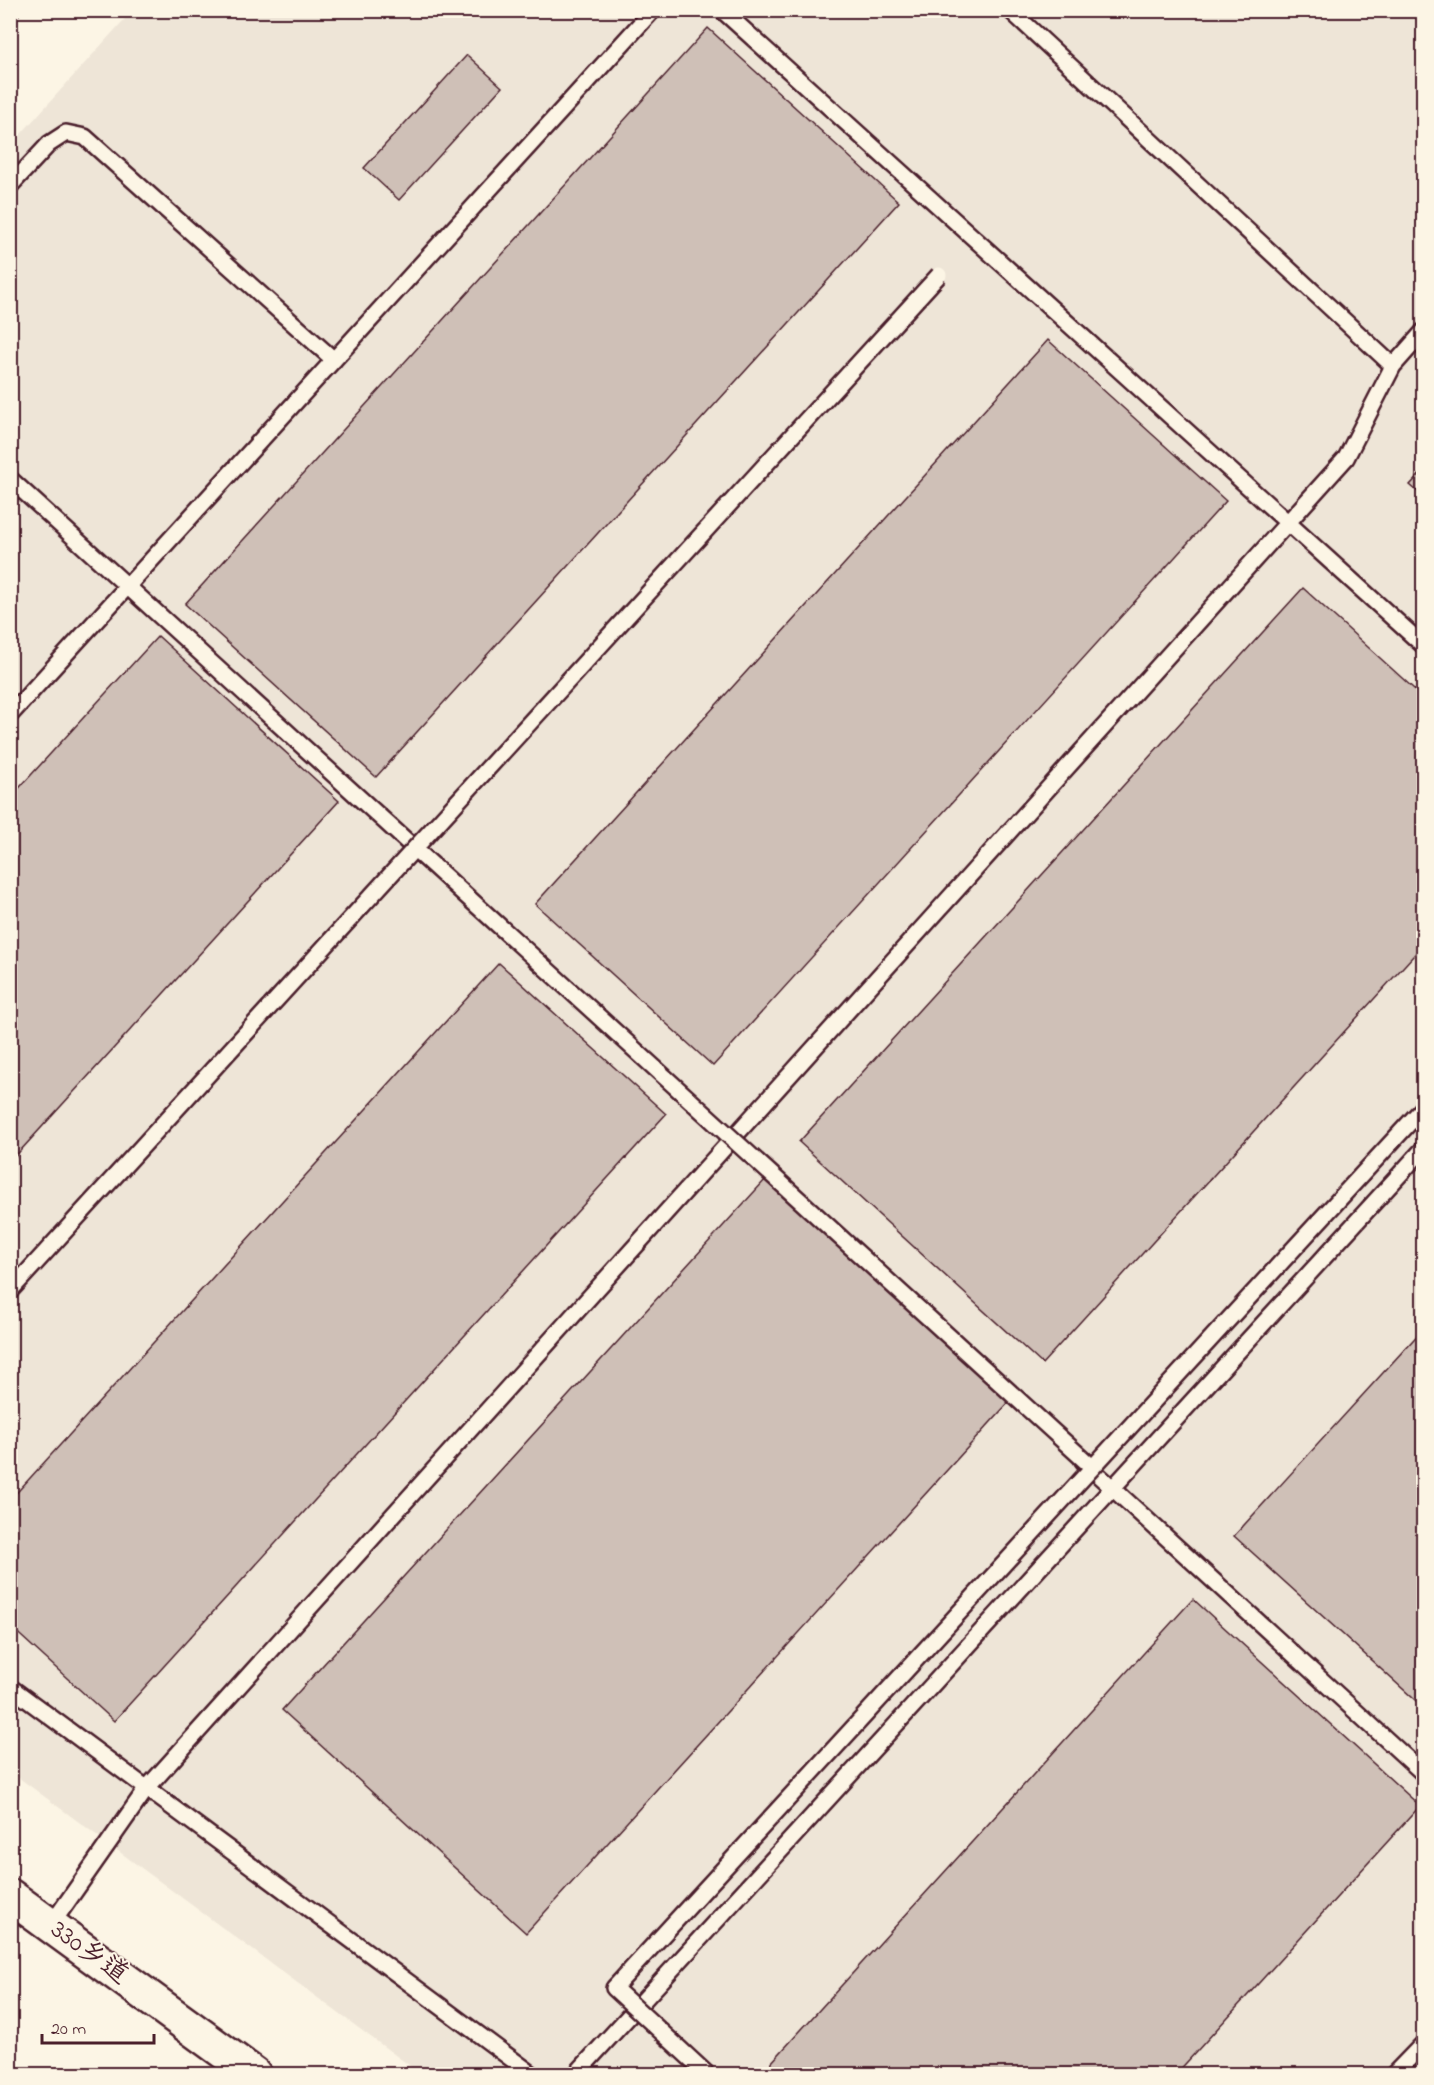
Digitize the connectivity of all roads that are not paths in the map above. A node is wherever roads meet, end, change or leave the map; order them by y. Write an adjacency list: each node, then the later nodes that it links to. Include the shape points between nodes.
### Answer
1 (653, 10): 7 (lane)
2 (722, 10): 10 (lane)
3 (1010, 10): 8 (lane)
4 (10, 186): 7 (lane, via 49,144 66,133 85,137)
5 (939, 275): 14 (lane, bridge)
6 (1424, 331): 8 (lane)
7 (334, 360): 11 (lane)
8 (1392, 366): 10 (lane, via 1346,458)
9 (10, 478): 11 (lane)
10 (1288, 523): 12 (lane); 16 (lane)
11 (128, 586): 13 (lane); 14 (lane)
12 (1424, 646)
13 (10, 714)
14 (420, 853): 16 (lane); 18 (lane, bridge); 19 (lane, bridge)
15 (1424, 1107): 19 (lane, bridge)
16 (732, 1139): 20 (lane); 23 (lane)
17 (1424, 1148): 20 (lane)
18 (10, 1291)
19 (1092, 1467): 30 (lane, bridge, via 614,1988)
20 (1112, 1488): 22 (lane); 29 (lane)
21 (10, 1687): 23 (lane)
22 (1424, 1774)
23 (147, 1788): 25 (lane); 28 (lane)
24 (10, 1896): 25 (street, 330乡道)
25 (51, 1926): 27 (street, 330乡道)
26 (1421, 2046): 31 (lane)
27 (254, 2074)
28 (532, 2074)
29 (576, 2074)
30 (707, 2074)
31 (1394, 2074)

